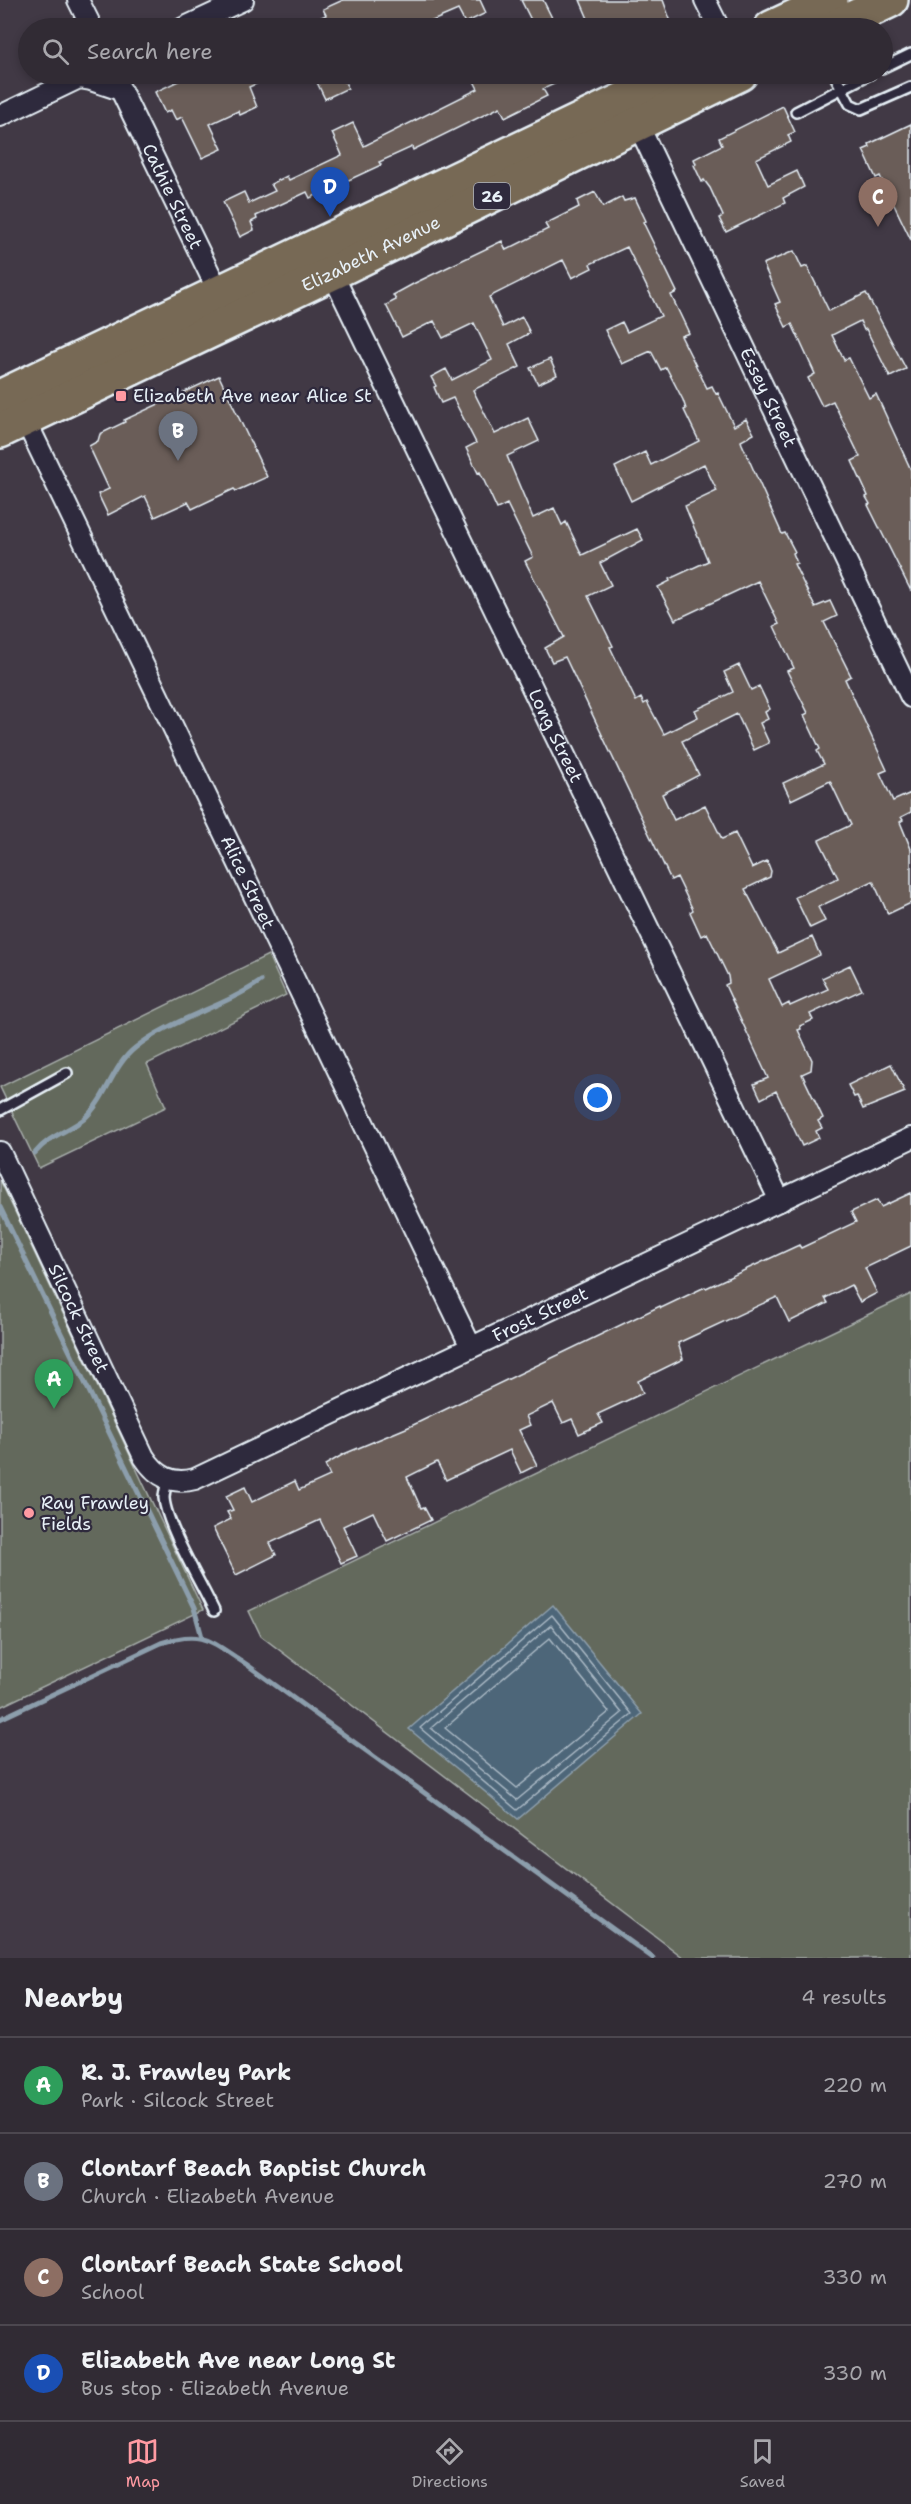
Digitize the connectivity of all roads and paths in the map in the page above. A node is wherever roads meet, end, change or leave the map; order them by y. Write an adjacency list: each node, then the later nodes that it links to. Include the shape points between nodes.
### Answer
1 (78, 0): 6 (street)
2 (243, 0): 7 (street)
3 (705, 0): 8 (street)
4 (831, 0): 9 (highway)
5 (891, 0): 10 (highway)
6 (87, 18)
7 (204, 18)
8 (714, 18)
9 (792, 18)
10 (853, 18)
11 (911, 54): 12 (lane)
12 (893, 63)
13 (64, 84): 23 (street)
14 (118, 84): 25 (street, Cathie Street)
15 (665, 84): 21 (highway, Elizabeth Avenue / 26)
16 (712, 84): 21 (highway, Elizabeth Avenue / 26)
17 (839, 84): 20 (lane)
18 (849, 84): 20 (lane)
19 (911, 87): 20 (lane, via 861,109 850,104)
20 (841, 88): 22 (lane)
21 (632, 112): 24 (highway, Elizabeth Avenue / 26); 25 (highway, Elizabeth Avenue / 26); 28 (street, Essey Street)
22 (796, 112)
23 (0, 116)
24 (332, 273): 25 (highway, Elizabeth Avenue / 26); 33 (street, Long Street)
25 (226, 307): 26 (highway, Elizabeth Avenue / 26); 27 (highway, Elizabeth Avenue / 26)
26 (0, 397)
27 (13, 425): 34 (street, Alice Street)
28 (911, 697)
29 (67, 1073): 30 (lane)
30 (0, 1110)
31 (911, 1138): 33 (street, Frost Street)
32 (0, 1152): 35 (street, Silcock Street, via 144,1457)
33 (780, 1201): 34 (street, Frost Street)
34 (471, 1347): 35 (street, Frost Street, via 195,1479)
35 (167, 1480): 36 (lane, via 166,1508)
36 (214, 1611)

